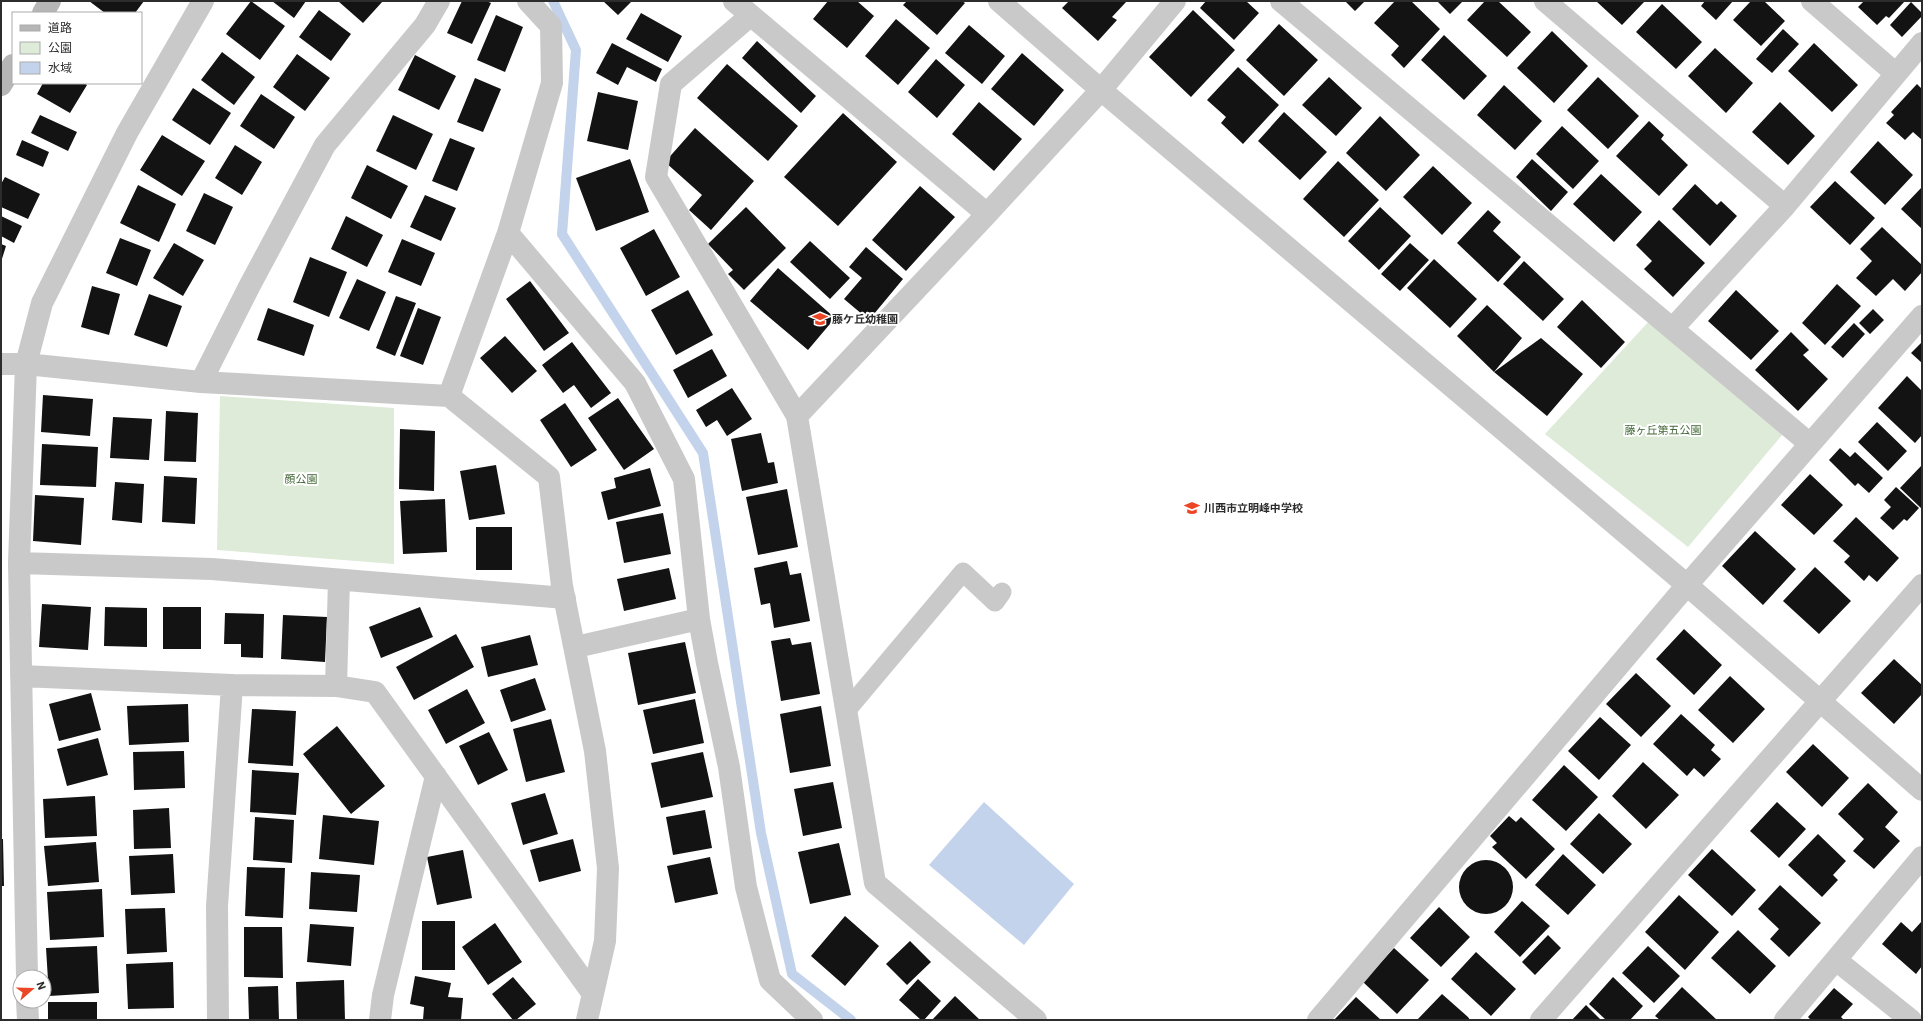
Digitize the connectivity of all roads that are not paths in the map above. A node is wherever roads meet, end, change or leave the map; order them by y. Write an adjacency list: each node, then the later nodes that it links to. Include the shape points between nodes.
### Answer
1 (50, 1): 11 (street)
2 (203, 1): 24 (street, via 127,133 42,303)
3 (439, 1): 25 (street, via 425,25 325,145)
4 (528, 1): 20 (street, via 551,26 552,83)
5 (734, 1): 12 (street)
6 (999, 1): 17 (street)
7 (1175, 1): 17 (street)
8 (1280, 1): 22 (street)
9 (1545, 1): 18 (street)
10 (1812, 1): 15 (street)
11 (44, 12)
12 (750, 16): 19 (street); 27 (street, via 671,84 656,177)
13 (1922, 43): 15 (street)
14 (12, 66): 16 (street)
15 (1895, 73): 18 (street)
16 (1, 85)
17 (1101, 90): 19 (street); 31 (street)
18 (1785, 206): 22 (street)
19 (987, 214): 27 (street)
20 (508, 233): 26 (street); 35 (street, via 635,384 684,480)
21 (1922, 316): 28 (street)
22 (1673, 328): 28 (street)
23 (1, 364): 24 (street)
24 (26, 364): 25 (street); 29 (street)
25 (201, 382): 26 (street)
26 (449, 396): 34 (street, via 549,477)
27 (797, 416): 41 (street)
28 (1810, 444): 31 (street)
29 (19, 563): 30 (street, via 212,569); 37 (street)
30 (339, 580): 34 (street); 39 (street)
31 (1687, 585): 40 (street); 55 (street)
32 (1922, 585): 40 (street)
33 (1002, 592): 41 (lane, via 995,602 963,572)
34 (565, 598): 36 (street)
35 (700, 619): 36 (street); 53 (street, via 729,767 746,887 770,980)
36 (576, 647): 47 (street, via 595,751 608,868 605,941)
37 (21, 676): 38 (street); 46 (street)
38 (232, 685): 39 (street); 50 (street, via 217,906)
39 (336, 686): 42 (street, via 375,692)
40 (1820, 701): 43 (street); 56 (street)
41 (847, 710): 54 (street, via 875,883)
42 (436, 776): 47 (street); 51 (street, via 383,995)
43 (1922, 790)
44 (1922, 857): 45 (street)
45 (1836, 960): 57 (street); 58 (street)
46 (27, 969)
47 (593, 994): 52 (street)
48 (27, 1009): 49 (street)
49 (28, 1020)
50 (218, 1020)
51 (380, 1020)
52 (587, 1020)
53 (812, 1020)
54 (1036, 1020)
55 (1318, 1020)
56 (1541, 1020)
57 (1785, 1020)
58 (1911, 1020)

